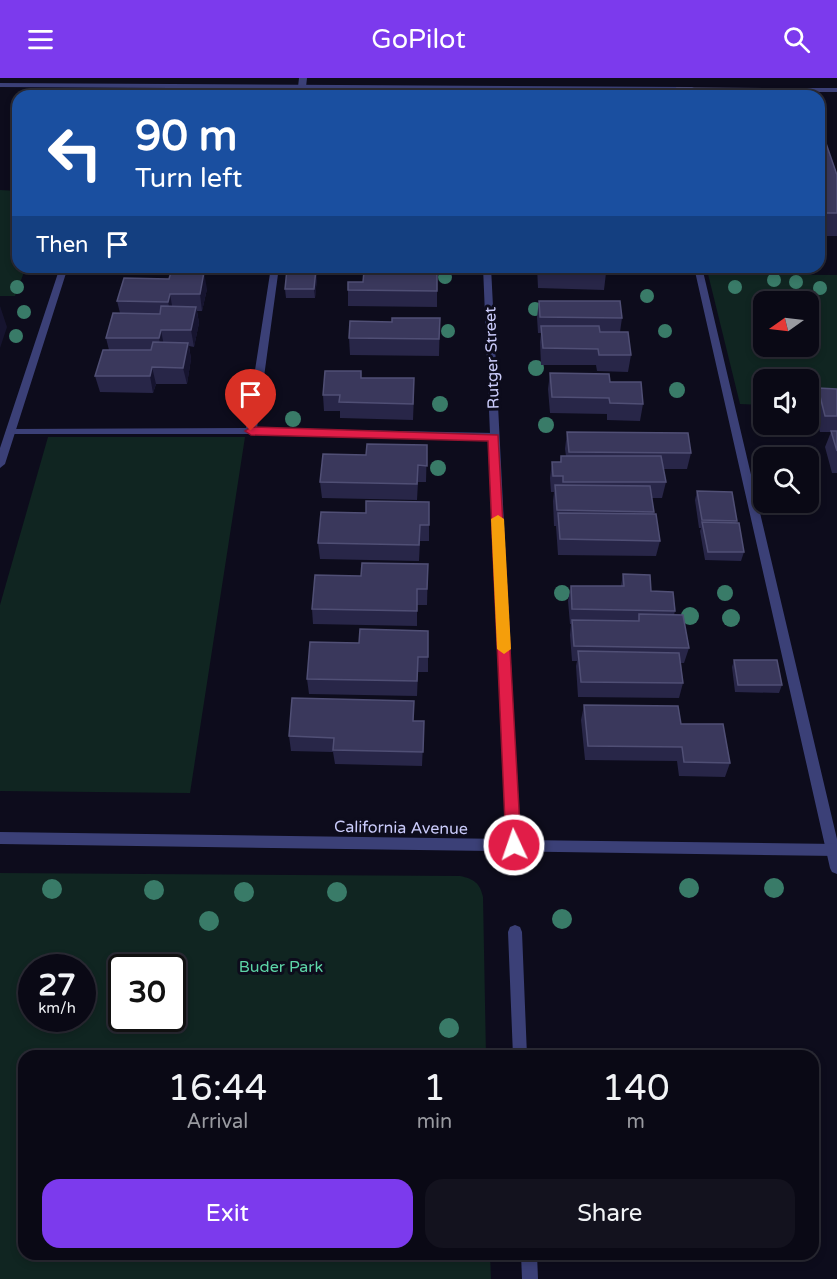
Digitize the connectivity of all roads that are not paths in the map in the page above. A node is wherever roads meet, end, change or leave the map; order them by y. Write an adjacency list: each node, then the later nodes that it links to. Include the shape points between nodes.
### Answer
1 (475, 78): 5 (street)
2 (833, 78): 12 (street)
3 (123, 82): 4 (street); 7 (street)
4 (0, 85)
5 (476, 88): 8 (street); 9 (street)
6 (702, 89): 10 (street)
7 (265, 90)
8 (388, 90)
9 (566, 90)
10 (687, 90)
11 (770, 90): 12 (street)
12 (837, 90)
13 (62, 273): 18 (street)
14 (274, 273): 17 (street)
15 (487, 273): 19 (street, Rutger Street)
16 (699, 273): 23 (street)
17 (251, 431): 18 (street); 19 (street)
18 (10, 432): 20 (street)
19 (494, 438): 22 (street, Rutger Street)
20 (0, 464)
21 (0, 838): 22 (street, California Avenue)
22 (514, 845): 23 (street, California Avenue)
23 (835, 850): 24 (street)
24 (837, 868)
25 (515, 932): 26 (street)
26 (520, 1050)
27 (529, 1260): 28 (street)
28 (530, 1279)

